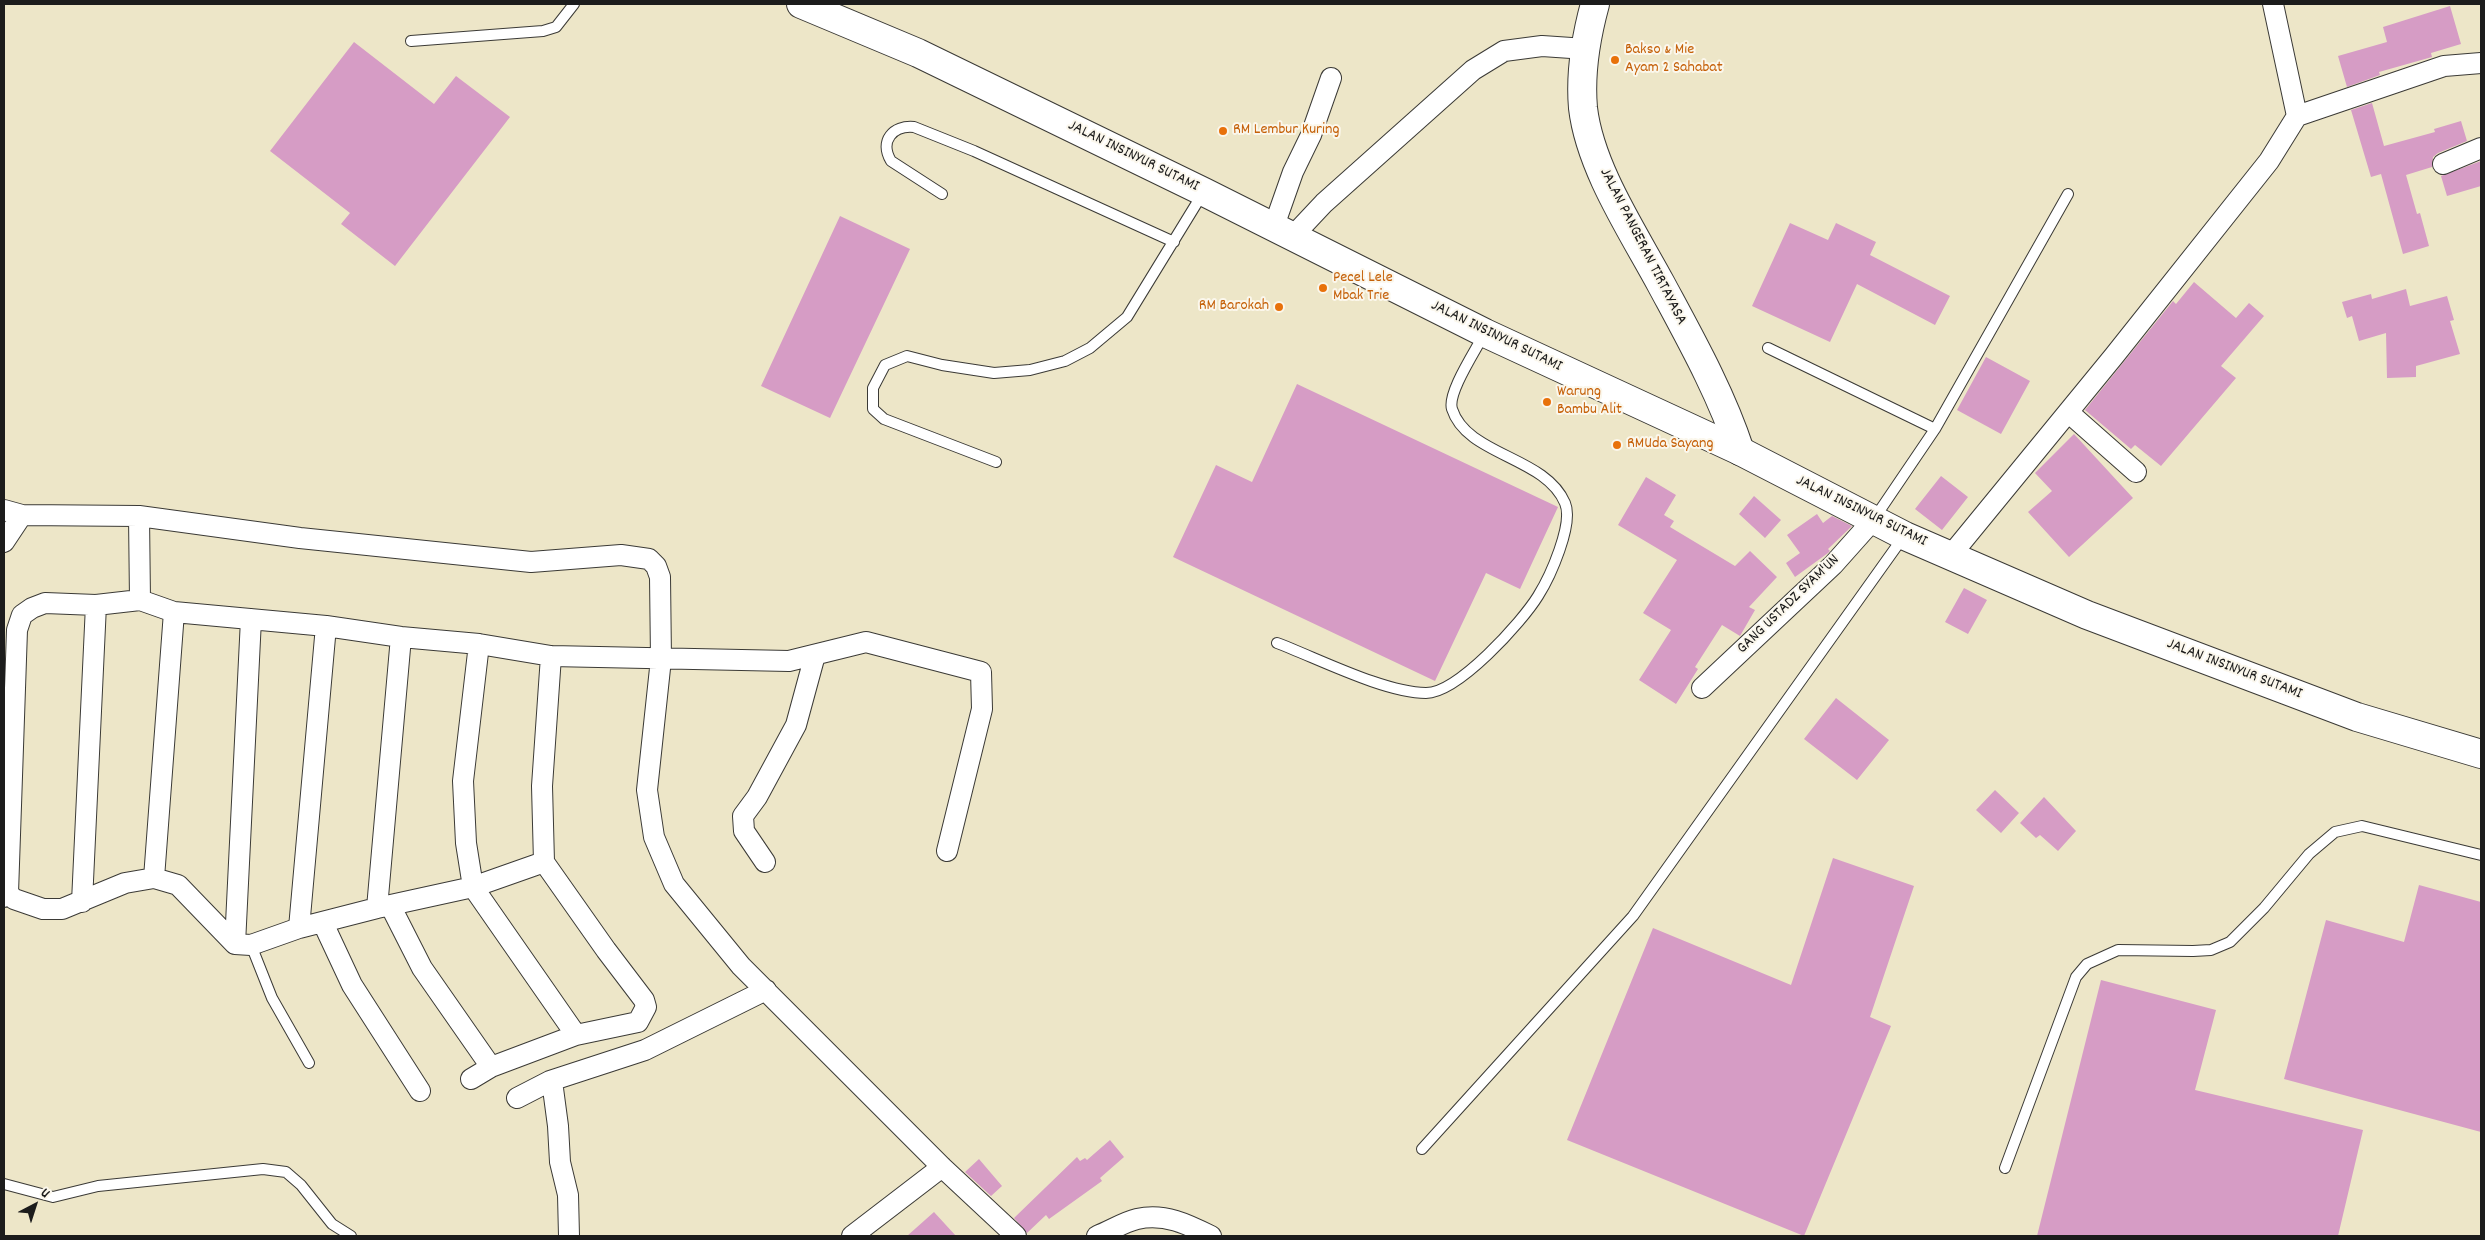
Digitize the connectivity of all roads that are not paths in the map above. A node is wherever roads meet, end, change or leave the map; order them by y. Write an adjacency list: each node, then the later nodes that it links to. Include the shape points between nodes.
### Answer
1 (574, 4): 5 (lane, via 556,27)
2 (801, 4): 12 (main road, JALAN INSINYUR SUTAMI, via 918,53)
3 (1595, 4): 6 (main road, JALAN PANGERAN TIRTAYASA)
4 (2273, 4): 9 (street)
5 (410, 42)
6 (1586, 49): 15 (street, via 1542,46 1504,51 1473,70 1324,203); 21 (main road, JALAN PANGERAN TIRTAYASA, via 1582,83 1584,111 1608,186 1716,387)
7 (2481, 63): 9 (street, via 2444,66)
8 (1331, 78): 15 (street, via 1312,135 1292,172)
9 (2297, 116): 19 (street, via 2269,161)
10 (2481, 148): 11 (street)
11 (2443, 164)
12 (1204, 192): 15 (main road, JALAN INSINYUR SUTAMI); 16 (lane)
13 (942, 194): 16 (lane, via 891,161 886,153 886,144 896,130 904,126 914,127 974,150)
14 (2068, 194): 20 (lane)
15 (1283, 231): 17 (main road, JALAN INSINYUR SUTAMI)
16 (1174, 242): 22 (lane, via 1127,317 1090,348 1065,361 1030,370 994,374 907,356 885,365 873,388 873,409 884,419)
17 (1485, 332): 21 (main road, JALAN INSINYUR SUTAMI); 36 (lane, via 1456,386 1451,407 1457,423 1475,438 1529,467 1553,487 1566,504 1567,524 1558,554 1539,595 1483,660 1451,683 1428,693 1386,686)
18 (1768, 348): 20 (lane)
19 (2068, 412): 23 (street); 29 (street)
20 (1935, 429): 26 (lane)
21 (1740, 451): 26 (main road, JALAN INSINYUR SUTAMI)
22 (996, 462)
23 (2136, 472)
24 (13, 512): 25 (street); 28 (street)
25 (139, 516): 30 (street); 40 (street, via 300,538 531,562 621,555 649,559 660,577)
26 (1874, 519): 27 (main road, JALAN INSINYUR SUTAMI); 41 (street, GANG USTADZ SYAM'UN, via 1833,566)
27 (1905, 536): 29 (main road, JALAN INSINYUR SUTAMI); 63 (lane, via 1634,916)
28 (4, 542)
29 (1951, 555): 42 (main road, JALAN INSINYUR SUTAMI, via 2087,615 2357,717)
30 (140, 600): 31 (street); 32 (street)
31 (96, 605): 49 (street, via 45,603 22,615 17,630); 50 (street)
32 (174, 612): 33 (street); 47 (street)
33 (252, 619): 34 (street); 54 (street)
34 (326, 626): 35 (street); 53 (street)
35 (401, 638): 37 (street); 51 (street)
36 (1277, 643)
37 (479, 644): 39 (street); 48 (street, via 463,782 466,843)
38 (815, 655): 40 (street, via 789,661); 43 (street, via 866,642 981,672 982,709); 46 (street, via 796,725 757,797 743,816 744,831)
39 (551, 656): 40 (street); 45 (street, via 542,786)
40 (661, 659): 55 (street, via 647,790 654,837 674,884 741,966)
41 (1702, 688)
42 (2481, 754)
43 (947, 851)
44 (2481, 855): 65 (lane, via 2362,826 2335,832 2309,854 2264,908 2230,942 2211,950 2118,950 2088,964 2076,977)
45 (544, 862): 48 (street); 56 (street, via 646,1007 638,1022)
46 (765, 862)
47 (154, 878): 50 (street, via 125,883); 54 (street, via 178,885)
48 (473, 888): 51 (street); 56 (street)
49 (6, 895): 50 (street, via 43,909 62,910)
50 (82, 902)
51 (384, 906): 52 (street); 58 (street, via 422,968)
52 (323, 923): 53 (street); 61 (street, via 352,985)
53 (299, 928): 54 (street)
54 (243, 945): 57 (lane)
55 (766, 990): 60 (street, via 646,1050); 64 (street)
56 (576, 1035): 58 (street)
57 (309, 1063)
58 (491, 1067): 59 (street)
59 (471, 1078)
60 (552, 1080): 62 (street); 68 (street, via 560,1162 568,1195)
61 (420, 1090)
62 (517, 1098)
63 (1422, 1149)
64 (942, 1167): 69 (street); 70 (street)
65 (2005, 1168)
66 (4, 1184): 67 (lane, via 53,1197 98,1186 263,1169 286,1172 301,1185 332,1224)
67 (351, 1236)
68 (569, 1236)
69 (852, 1236)
70 (1016, 1236)
71 (1097, 1236): 72 (street, via 1136,1219 1160,1217 1182,1221)
72 (1211, 1236)

